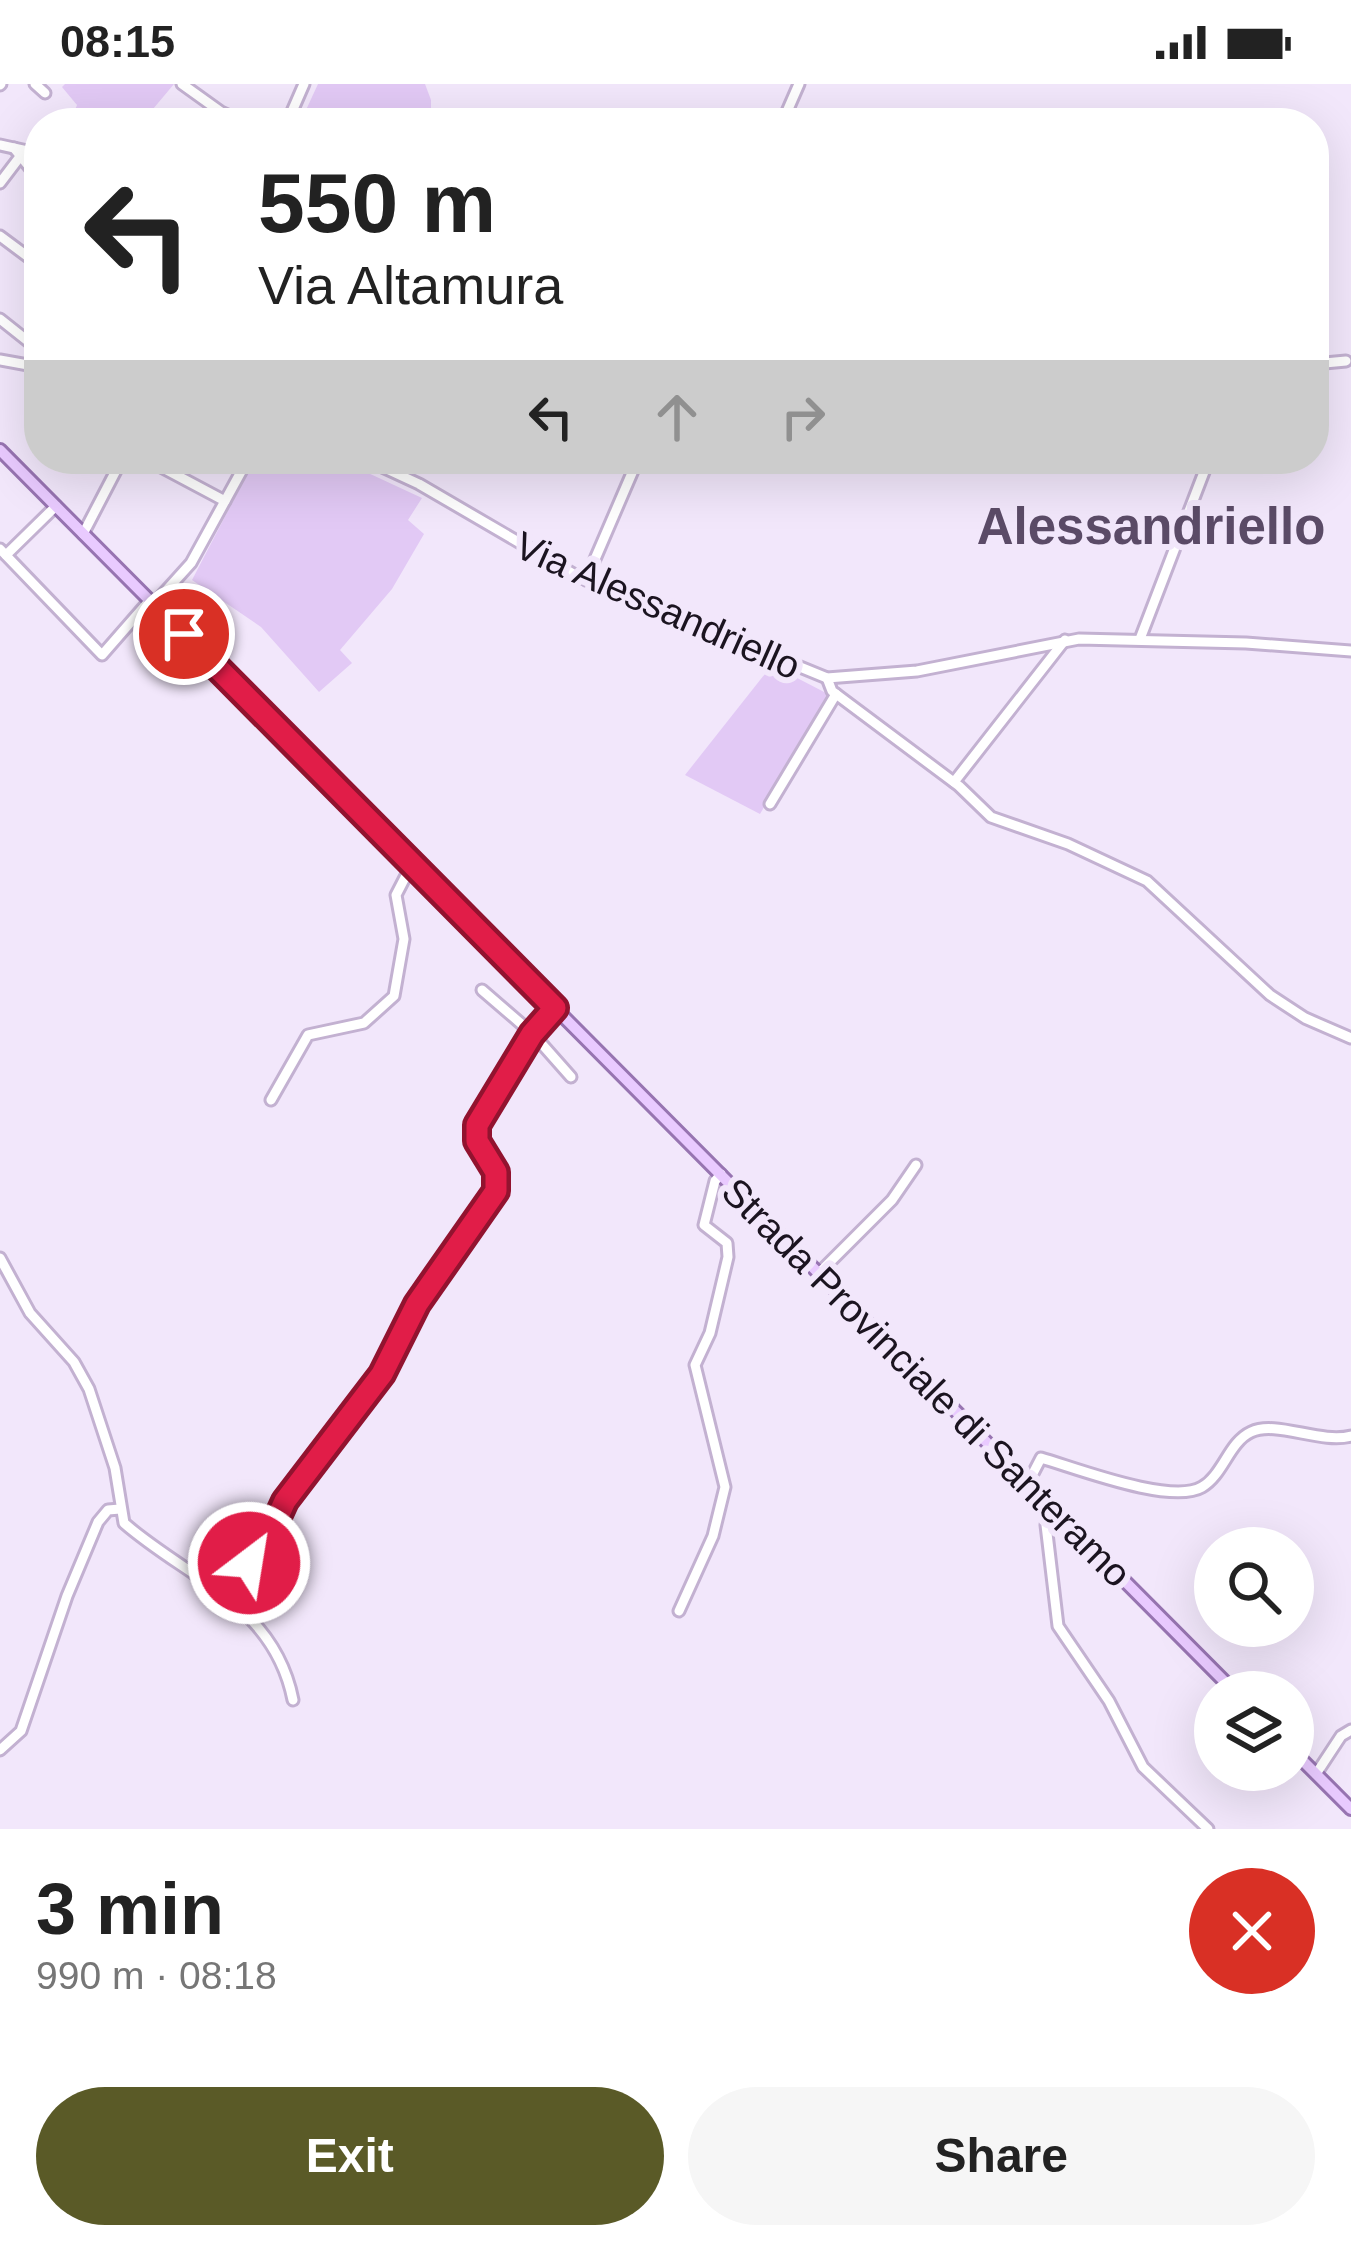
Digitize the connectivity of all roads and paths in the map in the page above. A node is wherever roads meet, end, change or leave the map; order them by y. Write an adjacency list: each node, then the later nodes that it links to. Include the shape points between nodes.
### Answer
1 (35, 84): 3 (street)
2 (182, 84): 4 (street)
3 (45, 93)
4 (215, 108)
5 (0, 145): 6 (street)
6 (23, 152): 7 (street)
7 (0, 183)
8 (0, 236): 9 (street)
9 (24, 254)
10 (0, 319): 11 (street)
11 (24, 338)
12 (1346, 361): 13 (street)
13 (1329, 363)
14 (0, 450): 22 (main road, Strada Provinciale di Santeramo)
15 (114, 474): 23 (street)
16 (174, 474): 21 (street)
17 (240, 474): 21 (street)
18 (397, 474): 25 (street, Via Alessandriello)
19 (632, 474): 25 (street)
20 (1202, 474): 27 (street)
21 (225, 501): 26 (street, via 191,563)
22 (56, 506): 23 (main road, Strada Provinciale di Santeramo); 24 (street)
23 (83, 534): 26 (main road, Strada Provinciale di Santeramo)
24 (3, 552): 26 (street, via 102,656)
25 (586, 580): 30 (street, Via Alessandriello)
26 (152, 602): 34 (main road, Strada Provinciale di Santeramo)
27 (1140, 639): 28 (street); 29 (street)
28 (1065, 640): 30 (street, via 917,671); 32 (street)
29 (1351, 651)
30 (827, 678): 31 (street)
31 (836, 694): 32 (street); 33 (street)
32 (954, 782): 38 (street, via 991,817 1140,876 1270,995)
33 (770, 804)
34 (412, 864): 36 (main road, Strada Provinciale di Santeramo); 40 (street, via 396,895 404,939 394,996 364,1023 308,1035)
35 (482, 990): 37 (street)
36 (555, 1008): 37 (street); 42 (main road, Strada Provinciale di Santeramo)
37 (532, 1034): 39 (street); 49 (street, via 477,1125 496,1191 417,1304 382,1374 285,1501 244,1570)
38 (1351, 1038)
39 (571, 1077)
40 (271, 1100)
41 (916, 1165): 44 (street)
42 (721, 1174): 44 (main road, Strada Provinciale di Santeramo); 50 (street, via 704,1225 727,1243 728,1257 695,1365 725,1487)
43 (0, 1258): 48 (street, via 29,1313 89,1389)
44 (819, 1273): 46 (main road, Strada Provinciale di Santeramo)
45 (1351, 1436): 46 (street, via 1256,1430 1196,1490 1157,1492 1041,1458)
46 (1028, 1484): 47 (main road, Strada Provinciale di Santeramo)
47 (1050, 1505): 51 (main road, Strada Provinciale di Santeramo); 57 (street, via 1058,1626 1143,1767)
48 (120, 1509): 49 (street, via 133,1531); 54 (street, via 98,1522 21,1731)
49 (236, 1602): 52 (street, via 277,1658)
50 (680, 1611)
51 (1214, 1671)
52 (293, 1700)
53 (1351, 1730): 55 (street)
54 (0, 1750)
55 (1316, 1774): 56 (main road)
56 (1351, 1809)
57 (1208, 1829)

